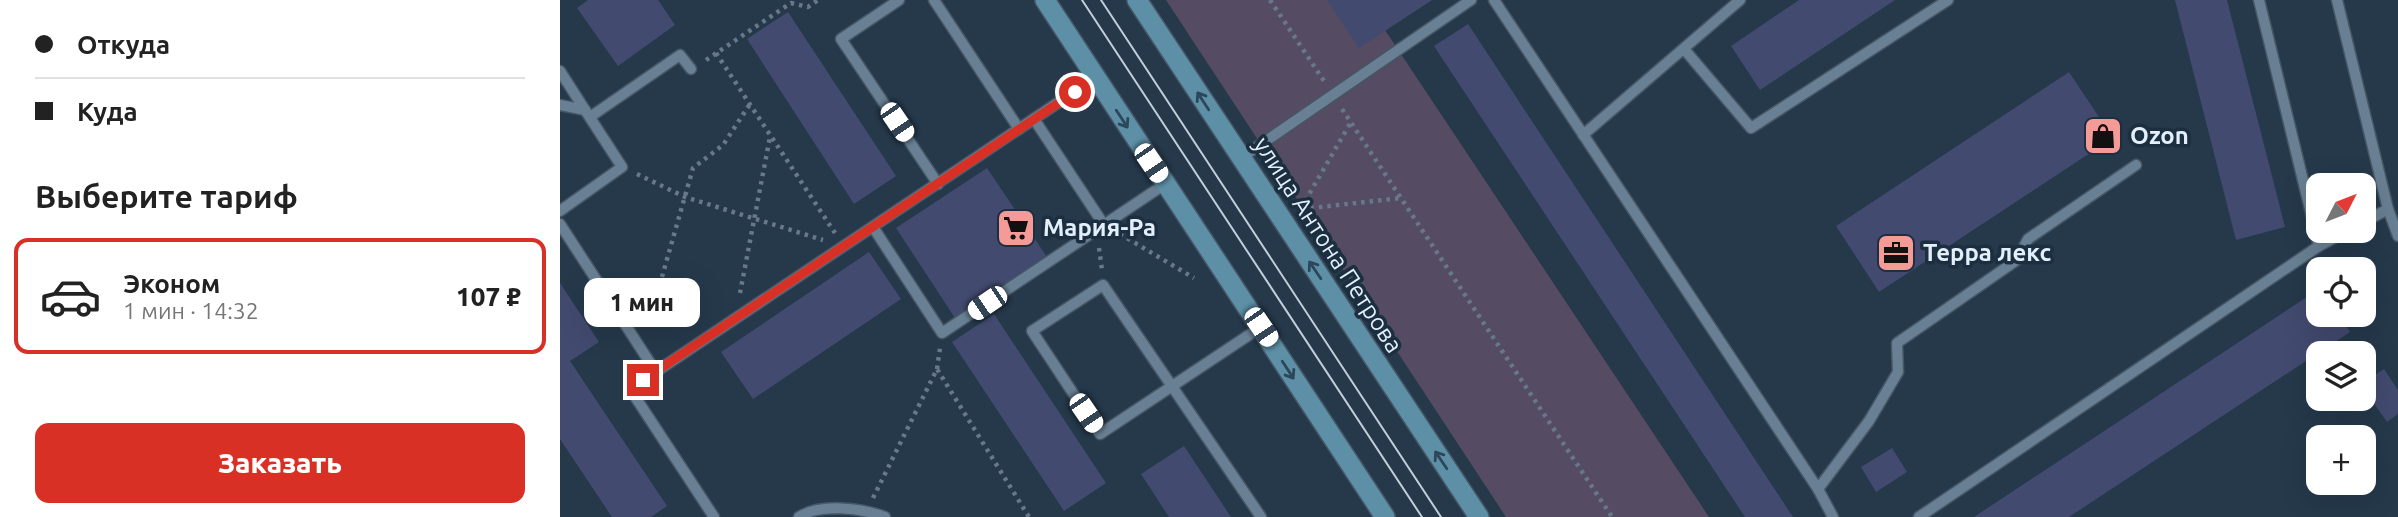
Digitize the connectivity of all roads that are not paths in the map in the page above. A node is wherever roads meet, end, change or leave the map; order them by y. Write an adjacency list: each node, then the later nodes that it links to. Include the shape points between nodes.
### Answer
1 (899, 0): 22 (lane, via 841,39)
2 (934, 0): 18 (lane)
3 (1045, 0): 14 (main road)
4 (1137, 0): 20 (main road, улица Антона Петрова, one-way to 4)
5 (1471, 0): 20 (lane)
6 (1494, 0): 19 (lane)
7 (1740, 0): 11 (lane)
8 (1948, 0): 11 (lane, via 1751,128)
9 (2259, 0): 32 (lane)
10 (2337, 0): 24 (lane)
11 (1684, 49): 19 (lane)
12 (691, 69): 16 (lane, via 680,55)
13 (560, 71): 16 (lane)
14 (1096, 78): 17 (lane); 23 (main road, one-way to 23)
15 (560, 105): 16 (lane)
16 (587, 113): 25 (lane, via 622,167)
17 (1034, 120): 18 (lane); 28 (lane)
18 (1019, 129): 22 (lane)
19 (1583, 135): 36 (lane)
20 (1241, 158): 42 (main road, улица Антона Петрова, one-way to 20)
21 (2136, 165): 36 (lane, via 2028,239 2018,260 1897,343 1898,372 1869,421)
22 (938, 184): 29 (lane)
23 (1165, 184): 28 (lane); 33 (main road)
24 (2388, 209): 26 (lane); 30 (lane)
25 (560, 211)
26 (2376, 216)
27 (560, 224): 34 (lane)
28 (1101, 227): 29 (lane, via 943,333)
29 (873, 228): 34 (lane)
30 (2398, 236)
31 (2325, 243): 32 (lane)
32 (2319, 246): 44 (lane)
33 (1261, 327): 35 (lane); 41 (main road, one-way to 41)
34 (656, 372): 37 (lane, via 630,388)
35 (1172, 386): 35 (lane, via 1100,434 1032,331 1103,285); 40 (lane)
36 (1818, 489): 43 (lane)
37 (714, 517)
38 (799, 517): 39 (lane, via 808,511 867,510)
39 (885, 517)
40 (1261, 517)
41 (1385, 517)
42 (1479, 517)
43 (1833, 517)
44 (1919, 517)

